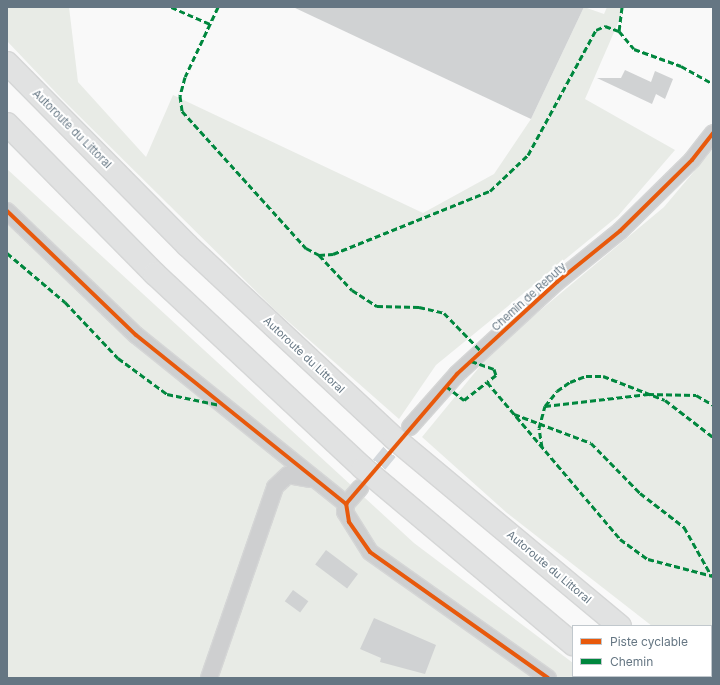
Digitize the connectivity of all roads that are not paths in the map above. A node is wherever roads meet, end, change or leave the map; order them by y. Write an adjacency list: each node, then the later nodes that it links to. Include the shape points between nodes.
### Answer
1 (7, 63): 9 (highway, Autoroute du Littoral, via 187,246 389,433)
2 (7, 124): 10 (highway, via 155,274 363,468)
3 (713, 133): 5 (street, Chemin de Rebuty, via 692,160 620,231 556,282 457,374)
4 (7, 211): 6 (street, via 136,334)
5 (410, 427)
6 (313, 480): 8 (street); 11 (street, via 295,474 275,487)
7 (360, 488): 8 (street)
8 (346, 504): 12 (street, via 349,522 370,552)
9 (619, 625)
10 (572, 643)
11 (209, 678)
12 (548, 678)

